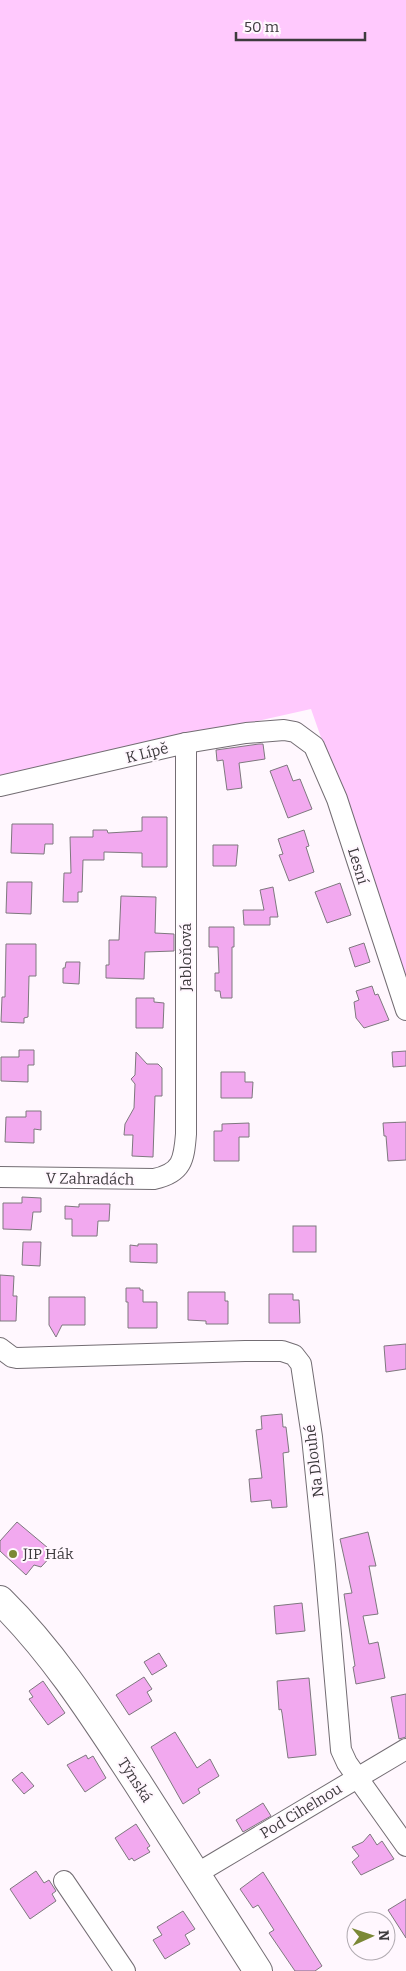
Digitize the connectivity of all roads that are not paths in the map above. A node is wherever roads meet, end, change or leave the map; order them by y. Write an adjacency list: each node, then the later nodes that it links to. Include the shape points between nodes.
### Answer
1 (295, 732): 2 (street, K Lípě, via 246,733); 4 (street, Lesní, via 314,746 336,799)
2 (186, 743): 3 (street, K Lípě); 5 (street, Jabloňová, via 186,1134 184,1156)
3 (0, 786)
4 (406, 1010)
5 (177, 1169): 6 (street, V Zahradách, via 154,1180)
6 (0, 1177)
7 (0, 1348): 10 (street, Na Dlouhé, via 17,1358 244,1350 282,1351 294,1355 301,1364 312,1437 341,1750)
8 (0, 1600): 12 (main road, Týnská, via 67,1678)
9 (406, 1749): 10 (street, Pod Cihelnou)
10 (357, 1778): 11 (street, Na Dlouhé); 12 (street, Pod Cihelnou)
11 (406, 1846)
12 (196, 1874): 15 (main road, Týnská)
13 (64, 1881): 14 (street)
14 (125, 1971)
15 (258, 1971)

